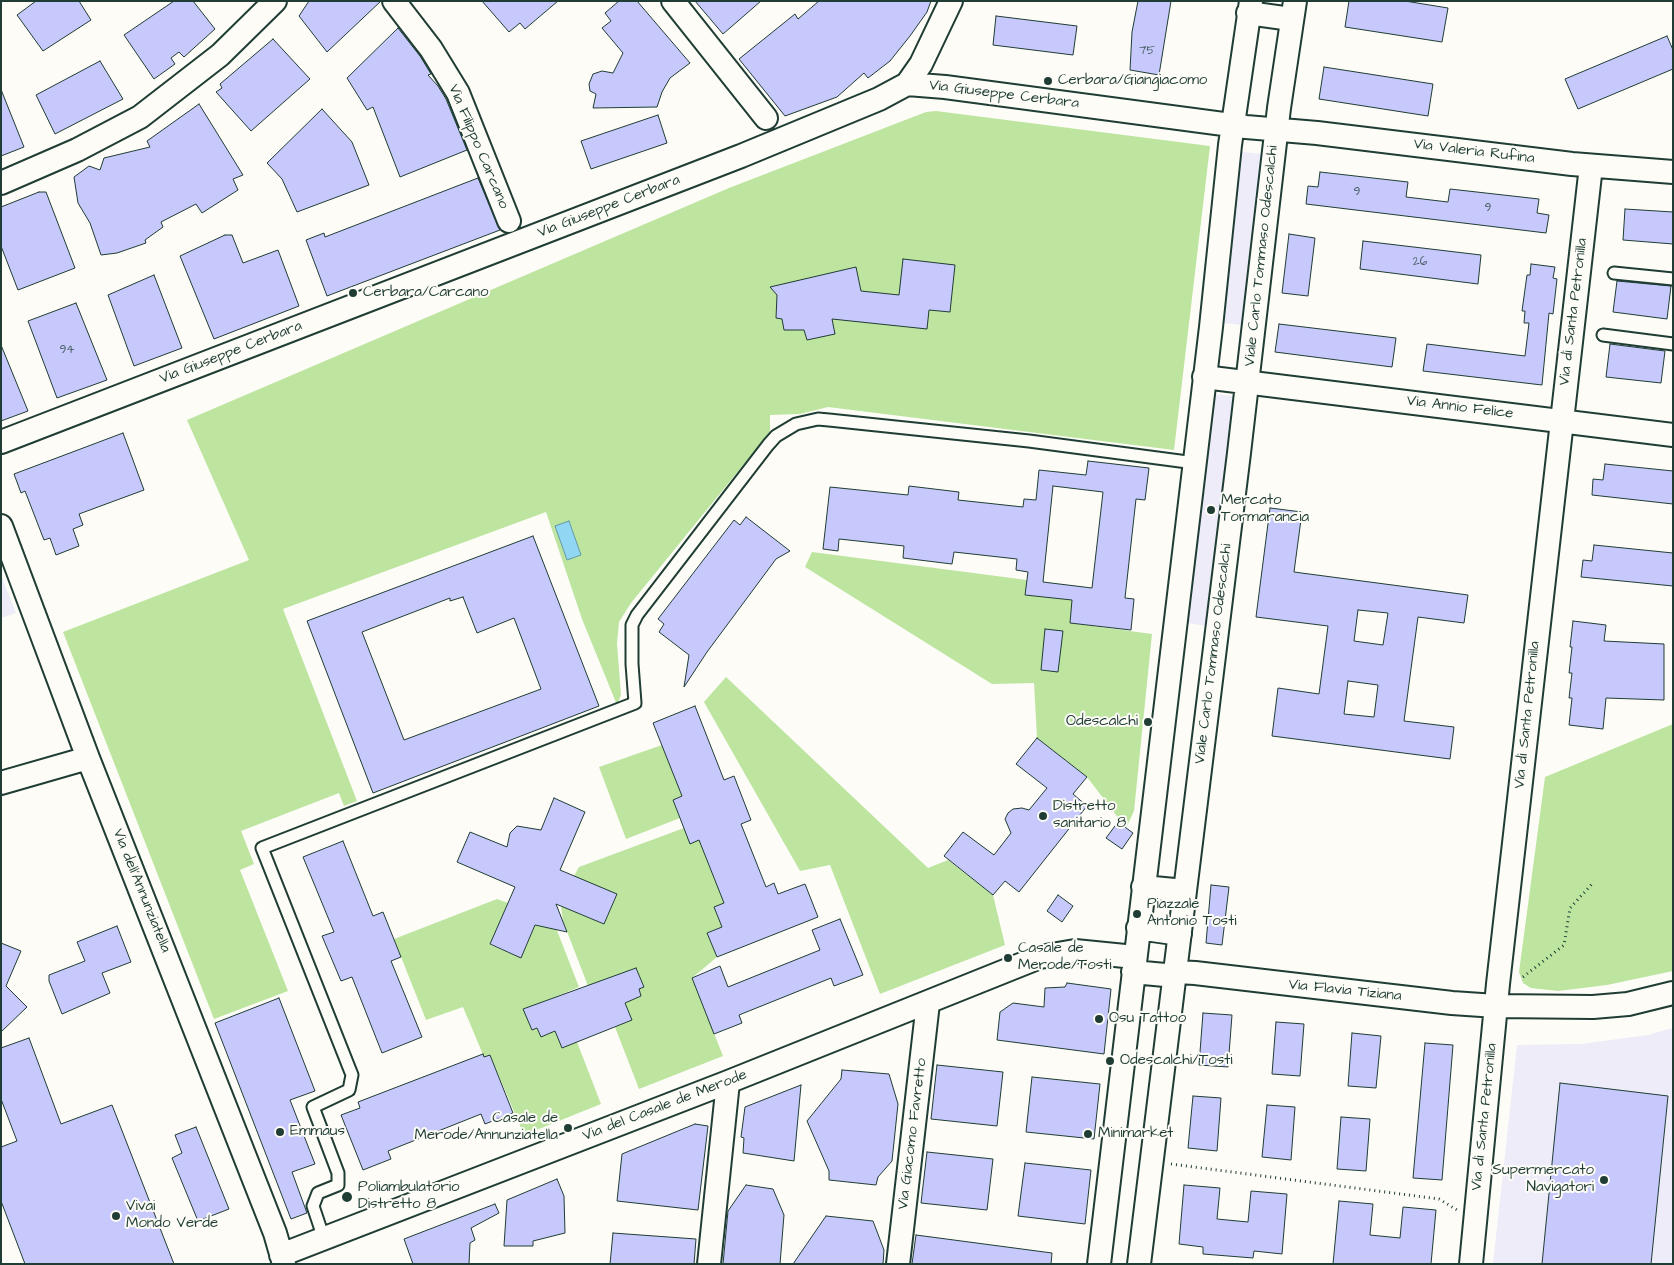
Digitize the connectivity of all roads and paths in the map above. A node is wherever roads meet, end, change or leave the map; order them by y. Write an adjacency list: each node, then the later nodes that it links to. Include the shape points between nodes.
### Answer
1 (275, 1): 13 (street, via 220,56 140,117 77,150)
2 (394, 1): 14 (street, Via Filippo Carcano, via 432,49 460,98)
3 (673, 1): 8 (street)
4 (951, 1): 7 (street, via 921,64)
5 (1250, 7): 6 (street, Viale Carlo Tommaso Odescalchi); 9 (street, Viale Carlo Tommaso Odescalchi)
6 (1293, 10): 10 (street, Viale Carlo Tommaso Odescalchi)
7 (907, 84): 9 (street, Via Giuseppe Cerbara); 23 (street, Via Giuseppe Cerbara, via 879,99 741,156)
8 (766, 118)
9 (1233, 125): 10 (street, Viale Carlo Tommaso Odescalchi); 19 (street, Viale Carlo Tommaso Odescalchi)
10 (1276, 129): 11 (street, Via Valeria Rufina); 20 (street, Viale Carlo Tommaso Odescalchi)
11 (1591, 166): 12 (street, Via Valeria Rufina); 21 (street, Via di Santa Petronilla)
12 (1673, 172)
13 (1, 183)
14 (509, 221)
15 (1614, 273): 16 (lane)
16 (1673, 279)
17 (1603, 335): 18 (lane)
18 (1673, 344)
19 (1204, 377): 20 (street, Viale Carlo Tommaso Odescalchi); 24 (street, Viale Carlo Tommaso Odescalchi)
20 (1247, 382): 21 (street, Via Annio Felice); 30 (street, Viale Carlo Tommaso Odescalchi)
21 (1561, 420): 22 (street, Via Annio Felice); 38 (street, Via di Santa Petronilla)
22 (1673, 434)
23 (1, 442)
24 (1195, 463): 29 (street, Viale Carlo Tommaso Odescalchi); 42 (lane, via 829,420 796,424 780,432 768,445 637,615 632,625 636,703 262,848 352,1075 348,1090 313,1107 338,1174 338,1185 318,1193 313,1206)
25 (1, 526): 26 (street, Via dell'Annunziatella)
26 (88, 758): 27 (street); 43 (street, Via dell'Annunziatella, via 211,1068)
27 (1, 783)
28 (1592, 884): 35 (path, via 1570,908 1564,945)
29 (1143, 887): 30 (street); 31 (street)
30 (1185, 891): 32 (street)
31 (1138, 928): 32 (street); 33 (street)
32 (1180, 934): 34 (street)
33 (1134, 964): 34 (street, via 1165,976); 37 (street, Via del Casale de Merode, via 1075,951 1049,954); 46 (street)
34 (1185, 973): 38 (street, Via Flavia Tiziana); 40 (street)
35 (1523, 977)
36 (1673, 993): 38 (street, Via Flavia Tiziana, via 1628,1004 1593,1008)
37 (928, 1003): 39 (street, Via del Casale de Merode); 45 (street, Via Giacomo Favretto)
38 (1496, 1006): 48 (street, Via di Santa Petronilla)
39 (728, 1082): 42 (street, Via del Casale de Merode); 44 (street)
40 (1151, 1162): 41 (path, via 1439,1198); 47 (street)
41 (1463, 1213)
42 (324, 1239): 43 (street, Via del Casale de Merode)
43 (282, 1259)
44 (709, 1264)
45 (898, 1264)
46 (1099, 1264)
47 (1139, 1264)
48 (1471, 1264)

